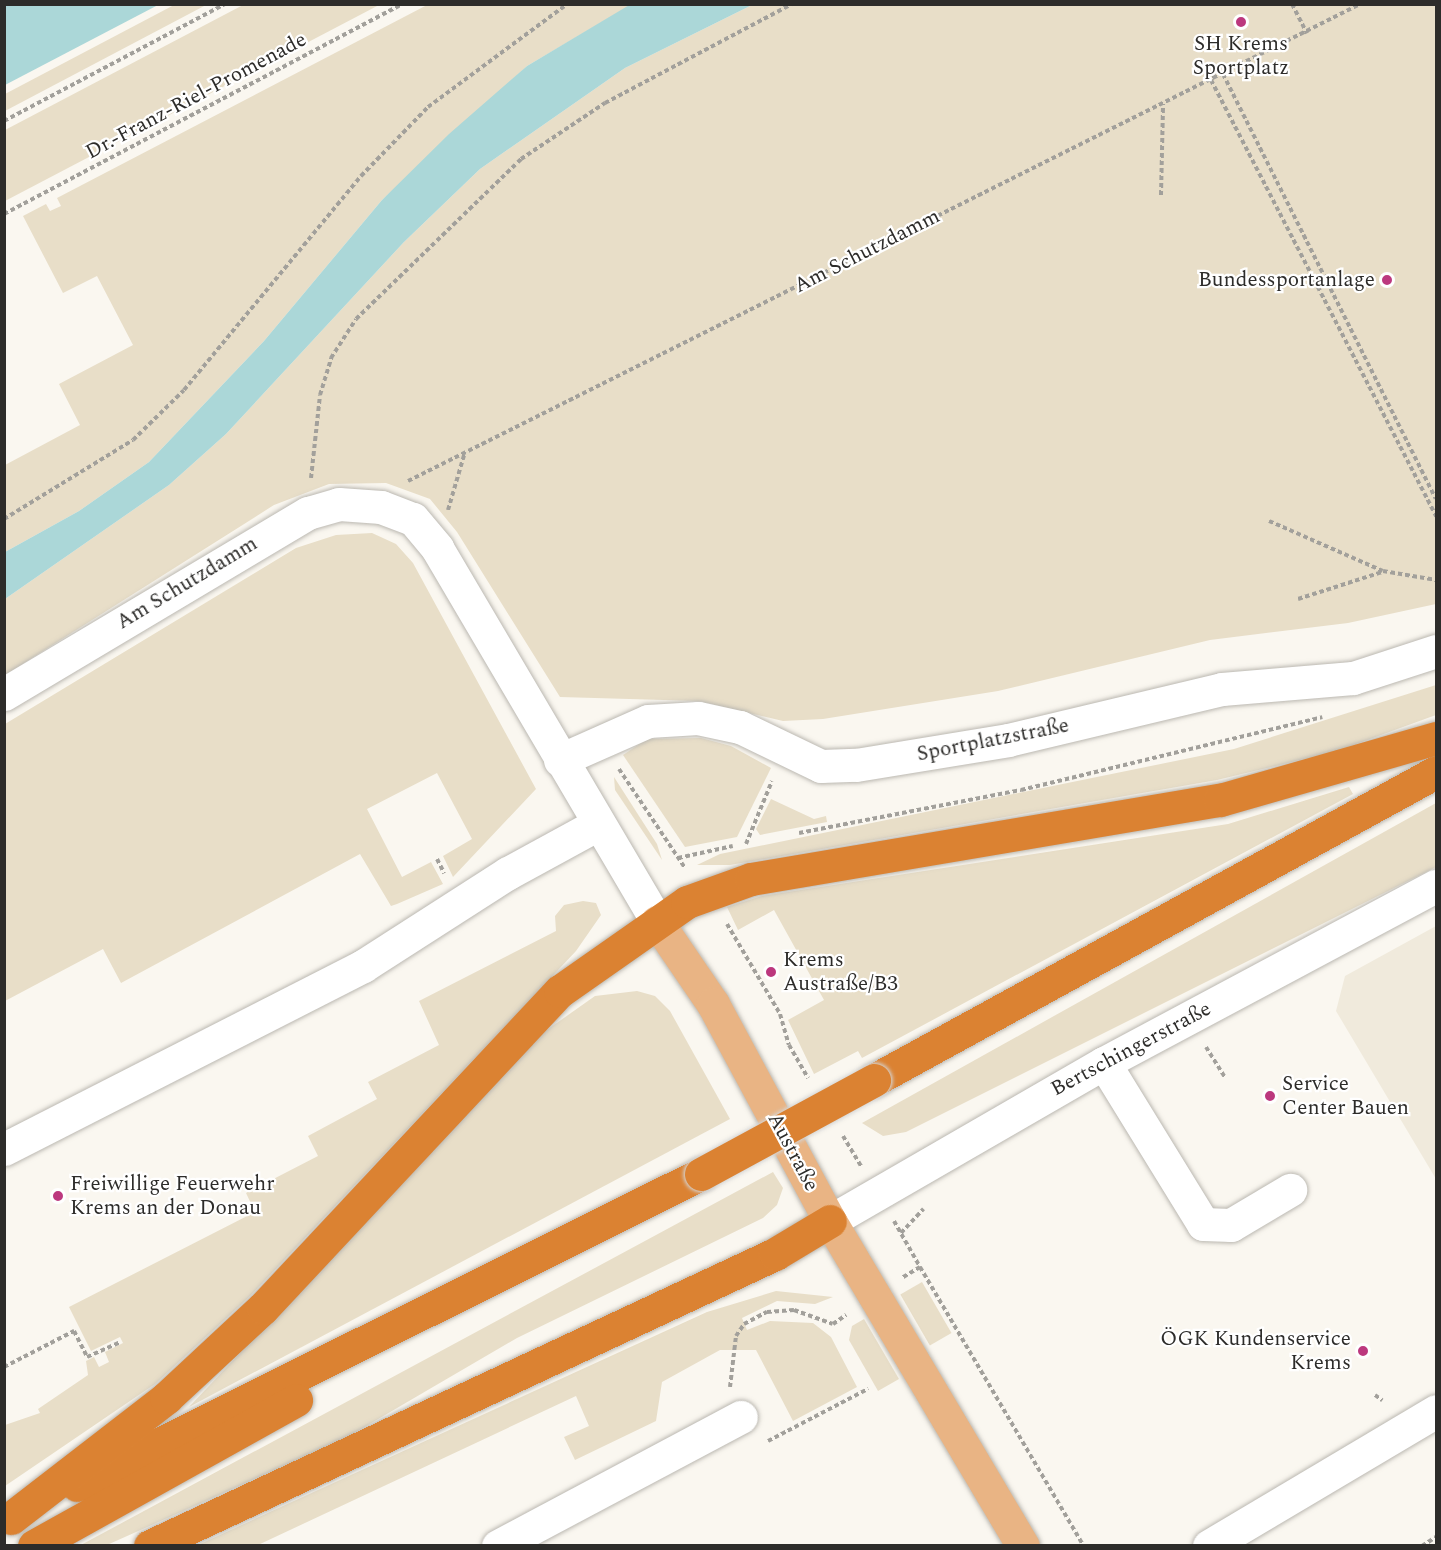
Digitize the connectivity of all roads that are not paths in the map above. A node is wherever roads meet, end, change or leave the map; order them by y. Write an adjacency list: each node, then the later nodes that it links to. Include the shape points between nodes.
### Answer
1 (1437, 651): 4 (street, Sportplatzstraße, via 1353,678 1222,689 1008,740 856,765 821,766 786,753 740,727 698,717 648,721)
2 (4, 694): 4 (street, Am Schutzdamm, via 308,513 339,504 381,507 413,519 437,548)
3 (1437, 738): 8 (highway, via 1220,800 751,879 704,894)
4 (560, 760): 6 (street, Austraße)
5 (1437, 772): 11 (highway, bridge)
6 (596, 825): 8 (street, Austraße); 10 (street, via 508,873 363,966)
7 (1437, 886): 9 (street, Bertschingerstraße)
8 (657, 922): 13 (main road, Austraße, via 712,1004); 16 (highway, via 560,991 262,1308 166,1398)
9 (1104, 1063): 12 (street, via 1203,1224 1231,1225); 13 (street, Bertschingerstraße)
10 (4, 1149)
11 (701, 1174): 16 (highway); 17 (highway)
12 (1290, 1190)
13 (830, 1221): 18 (highway, via 765,1258); 20 (main road, Austraße)
14 (1437, 1411): 21 (street)
15 (741, 1417): 19 (street)
16 (8, 1520)
17 (34, 1545)
18 (150, 1545)
19 (498, 1545)
20 (1023, 1545)
21 (1209, 1545)

